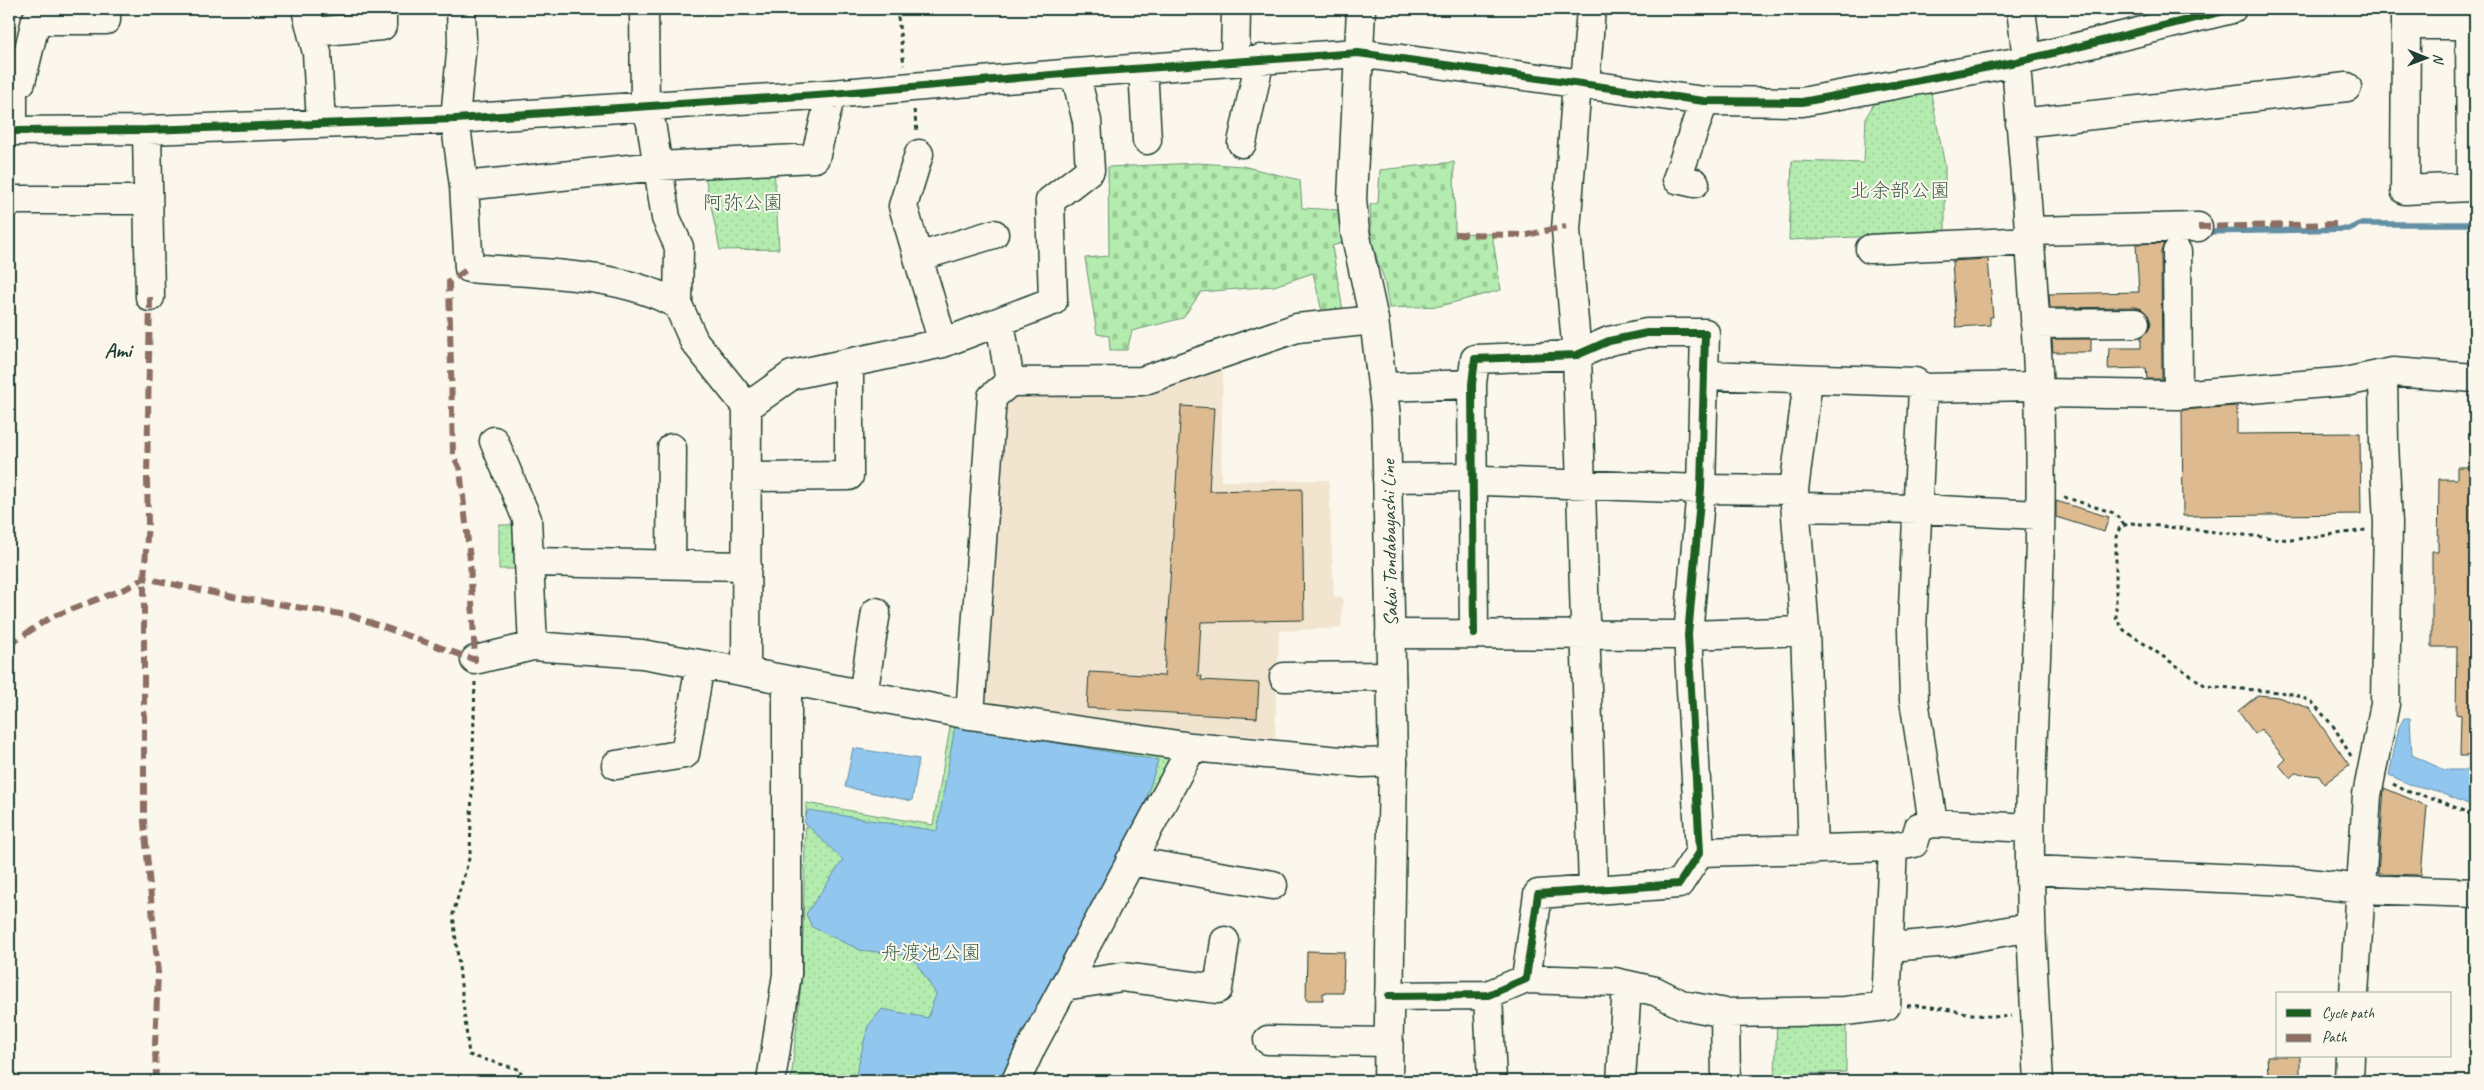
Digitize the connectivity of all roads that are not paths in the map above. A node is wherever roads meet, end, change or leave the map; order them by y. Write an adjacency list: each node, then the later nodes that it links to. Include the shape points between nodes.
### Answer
1 (106, 9): 26 (street, via 106,20 36,20 21,82 13,87)
2 (382, 9): 11 (street, via 382,26)
3 (461, 9): 22 (street, via 462,42)
4 (644, 9): 21 (street)
5 (1236, 9): 13 (street)
6 (1361, 9): 12 (street, Sakai Tondabayashi Line)
7 (1591, 9): 17 (street)
8 (2021, 9): 14 (street)
9 (2232, 9): 14 (street)
10 (2406, 17): 10 (street, via 2470,25 2471,187 2404,190)
11 (309, 21): 23 (street, via 317,53)
12 (1358, 53): 13 (street); 17 (street); 43 (street, Sakai Tondabayashi Line, via 1352,199 1355,232)
13 (1247, 60): 15 (street); 28 (street)
14 (2021, 61): 20 (street, via 1802,102); 24 (street)
15 (1143, 68): 16 (street); 27 (street)
16 (1075, 73): 19 (street); 44 (street, via 1087,121 1090,170 1050,200 1053,301)
17 (1581, 84): 20 (street); 48 (street, via 1566,230)
18 (2347, 87): 24 (street)
19 (831, 94): 21 (street); 30 (street, via 815,158)
20 (1704, 101): 31 (street, via 1678,179)
21 (645, 106): 22 (street); 30 (street)
22 (455, 119): 23 (street); 32 (street)
23 (321, 123): 25 (street)
24 (2020, 123): 37 (street)
25 (147, 130): 26 (street); 34 (street)
26 (11, 131)
27 (1147, 140)
28 (1242, 143)
29 (919, 154): 40 (street, via 904,206)
30 (658, 166): 32 (street); 42 (street, via 666,218 679,247)
31 (1695, 183)
32 (464, 186): 42 (street, via 469,268 602,280 660,294)
33 (9, 200): 34 (street)
34 (148, 200): 41 (street)
35 (2198, 228): 37 (street)
36 (994, 234): 40 (street)
37 (2031, 236): 38 (street); 46 (street)
38 (1870, 249)
39 (2177, 252): 59 (street)
40 (918, 257): 47 (street)
41 (150, 297)
42 (678, 305): 60 (street, via 694,341)
43 (1374, 320): 54 (street, via 1297,328 1142,381); 56 (street, Sakai Tondabayashi Line)
44 (1000, 322): 47 (street); 54 (street)
45 (2135, 323): 46 (street)
46 (2035, 324): 58 (street)
47 (943, 343): 49 (street)
48 (1577, 355): 51 (street, via 1609,341 1647,333 1704,333); 55 (street, via 1474,359); 66 (street)
49 (849, 363): 60 (street, via 792,375); 63 (street, via 849,476)
50 (2383, 374): 52 (street); 59 (street, via 2350,382); 101 (street, via 2388,523 2385,704 2371,771)
51 (1704, 375): 53 (street); 67 (street)
52 (2475, 378)
53 (1808, 380): 57 (street, via 1915,382); 68 (street)
54 (1010, 382): 88 (street, via 992,397)
55 (1472, 384): 56 (street); 64 (street)
56 (1384, 387): 65 (street, Sakai Tondabayashi Line)
57 (1923, 388): 58 (street); 70 (street)
58 (2039, 389): 59 (street); 69 (street)
59 (2178, 395)
60 (747, 407): 63 (street)
61 (494, 441): 71 (street, via 528,520)
62 (672, 448): 72 (street)
63 (747, 477): 73 (street)
64 (1473, 477): 65 (street); 66 (street, via 1483,481); 77 (street)
65 (1388, 478): 76 (street, Sakai Tondabayashi Line)
66 (1582, 484): 67 (street); 78 (street)
67 (1700, 489): 68 (street); 79 (street)
68 (1795, 499): 70 (street); 75 (street)
69 (2039, 502): 70 (street); 93 (street)
70 (1919, 508): 92 (street, via 1912,629 1914,700)
71 (531, 562): 72 (street); 80 (street)
72 (671, 564): 73 (street)
73 (747, 566): 83 (street)
74 (876, 612): 87 (street)
75 (1805, 631): 79 (street); 95 (street)
76 (1390, 634): 77 (street); 84 (street, Sakai Tondabayashi Line)
77 (1474, 634): 78 (street)
78 (1585, 634): 79 (street); 100 (street)
79 (1688, 635): 96 (street)
80 (533, 646): 81 (street); 82 (street, via 642,654)
81 (475, 660)
82 (700, 664): 83 (street); 91 (street, via 686,754)
83 (746, 672): 86 (street)
84 (1391, 676): 85 (street, via 1320,684); 90 (street, Sakai Tondabayashi Line)
85 (1284, 677)
86 (787, 681): 87 (street); 116 (street, via 787,974)
87 (863, 695): 88 (street)
88 (970, 715): 89 (street)
89 (1192, 747): 90 (street, via 1362,763); 97 (street)
90 (1393, 762): 111 (street, Sakai Tondabayashi Line)
91 (616, 765)
92 (1932, 823): 93 (street); 94 (street, via 1919,827 1914,843)
93 (2030, 828): 98 (street)
94 (1893, 848): 95 (street); 104 (street)
95 (1813, 850): 96 (street)
96 (1700, 852): 100 (street, via 1679,884)
97 (1130, 861): 99 (street); 108 (street)
98 (2031, 870): 101 (street, via 2291,881); 103 (street)
99 (1273, 884)
100 (1593, 889): 106 (street, via 1538,894)
101 (2361, 889): 102 (street); 109 (street)
102 (2475, 893)
103 (2031, 930): 104 (street); 122 (street)
104 (1890, 947): 112 (street, via 1886,1006 1845,1011)
105 (1230, 953): 108 (street, via 1218,989 1122,977)
106 (1526, 979): 107 (street); 110 (street)
107 (1627, 985): 112 (street, via 1655,991 1683,1005); 120 (street)
108 (1064, 986): 117 (street)
109 (2354, 992)
110 (1488, 995): 111 (street); 119 (street)
111 (1389, 996): 114 (street, Sakai Tondabayashi Line)
112 (1725, 1013): 121 (street)
113 (1268, 1040): 114 (street)
114 (1388, 1042): 118 (street, Sakai Tondabayashi Line)
115 (2350, 1058): 123 (street)
116 (771, 1081)
117 (1016, 1081)
118 (1388, 1081)
119 (1492, 1081)
120 (1621, 1081)
121 (1726, 1081)
122 (2039, 1081)
123 (2349, 1081)

